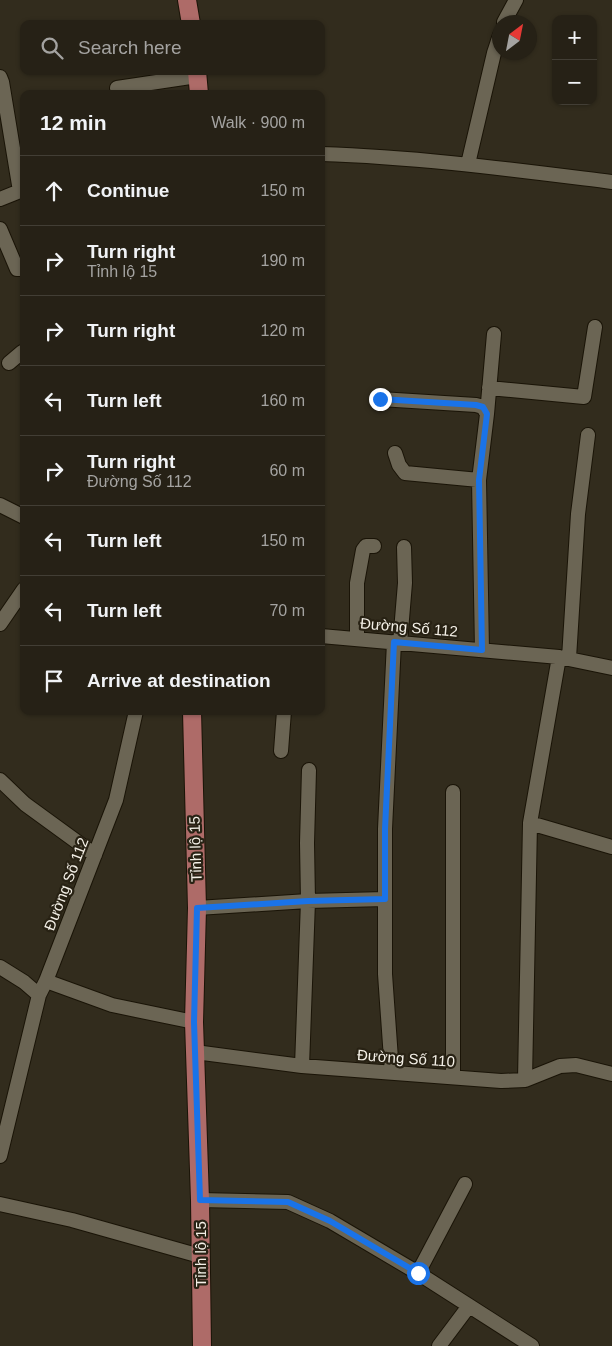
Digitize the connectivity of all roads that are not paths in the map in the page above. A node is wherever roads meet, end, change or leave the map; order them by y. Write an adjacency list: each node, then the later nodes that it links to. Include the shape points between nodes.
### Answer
1 (187, 0): 4 (main road)
2 (516, 0): 3 (street)
3 (508, 15)
4 (190, 20)
5 (493, 60): 12 (street)
6 (191, 75): 9 (street)
7 (197, 75): 10 (main road)
8 (0, 77): 13 (street)
9 (117, 88)
10 (199, 90)
11 (325, 154): 12 (street)
12 (468, 164): 14 (street)
13 (20, 180)
14 (612, 182)
15 (20, 192): 16 (street)
16 (0, 199)
17 (0, 229): 18 (street)
18 (20, 268)
19 (595, 327): 23 (street, via 584,397)
20 (494, 334): 23 (street)
21 (20, 354): 22 (street)
22 (9, 363)
23 (489, 388): 25 (street)
24 (380, 399): 25 (street, via 476,405 483,407)
25 (487, 414): 28 (street)
26 (588, 435): 39 (street)
27 (395, 453): 28 (street, via 405,473)
28 (479, 480): 38 (street)
29 (0, 505): 30 (street)
30 (20, 515)
31 (374, 546): 36 (street, via 366,546 363,550 357,583)
32 (404, 547): 37 (street, via 405,583)
33 (20, 595): 34 (street)
34 (0, 624)
35 (325, 636): 36 (street, Đường Số 112)
36 (356, 638): 37 (street, Đường Số 112)
37 (397, 643): 38 (street, Đường Số 112); 51 (street, via 385,829)
38 (482, 650): 39 (street, Đường Số 112)
39 (564, 658): 40 (street, Đường Số 112); 48 (street)
40 (612, 668)
41 (135, 715): 50 (street, Đường Số 112, via 116,800)
42 (192, 715): 53 (main road, Tỉnh lộ 15)
43 (284, 715): 44 (street)
44 (281, 751)
45 (309, 770): 52 (street)
46 (0, 780): 50 (street, via 24,804)
47 (453, 792): 62 (street)
48 (530, 823): 49 (street); 63 (street)
49 (612, 848)
50 (95, 855): 55 (street, Đường Số 112)
51 (385, 899): 52 (street); 60 (street, via 385,974)
52 (308, 901): 53 (street); 59 (street)
53 (197, 908): 57 (main road, Tỉnh lộ 15)
54 (0, 967): 56 (street)
55 (46, 981): 56 (street, Đường Số 112); 57 (street, via 112,1005)
56 (39, 995): 64 (street, Đường Số 112)
57 (194, 1022): 58 (main road, Tỉnh lộ 15)
58 (195, 1052): 59 (street, Đường Số 110); 66 (main road, Tỉnh lộ 15)
59 (302, 1066): 60 (street, Đường Số 110)
60 (392, 1073): 62 (street, Đường Số 110)
61 (612, 1074): 63 (street, Đường Số 110, via 576,1065 560,1066)
62 (453, 1077): 63 (street, Đường Số 110)
63 (526, 1080)
64 (1, 1147)
65 (465, 1184): 69 (street)
66 (200, 1200): 68 (main road, Tỉnh lộ 15); 69 (street, via 288,1202 330,1221)
67 (0, 1204): 68 (street, via 72,1220)
68 (200, 1256): 71 (main road, Tỉnh lộ 15)
69 (418, 1273): 70 (street)
70 (469, 1306): 72 (street); 73 (street)
71 (202, 1346)
72 (438, 1346)
73 (532, 1346)

